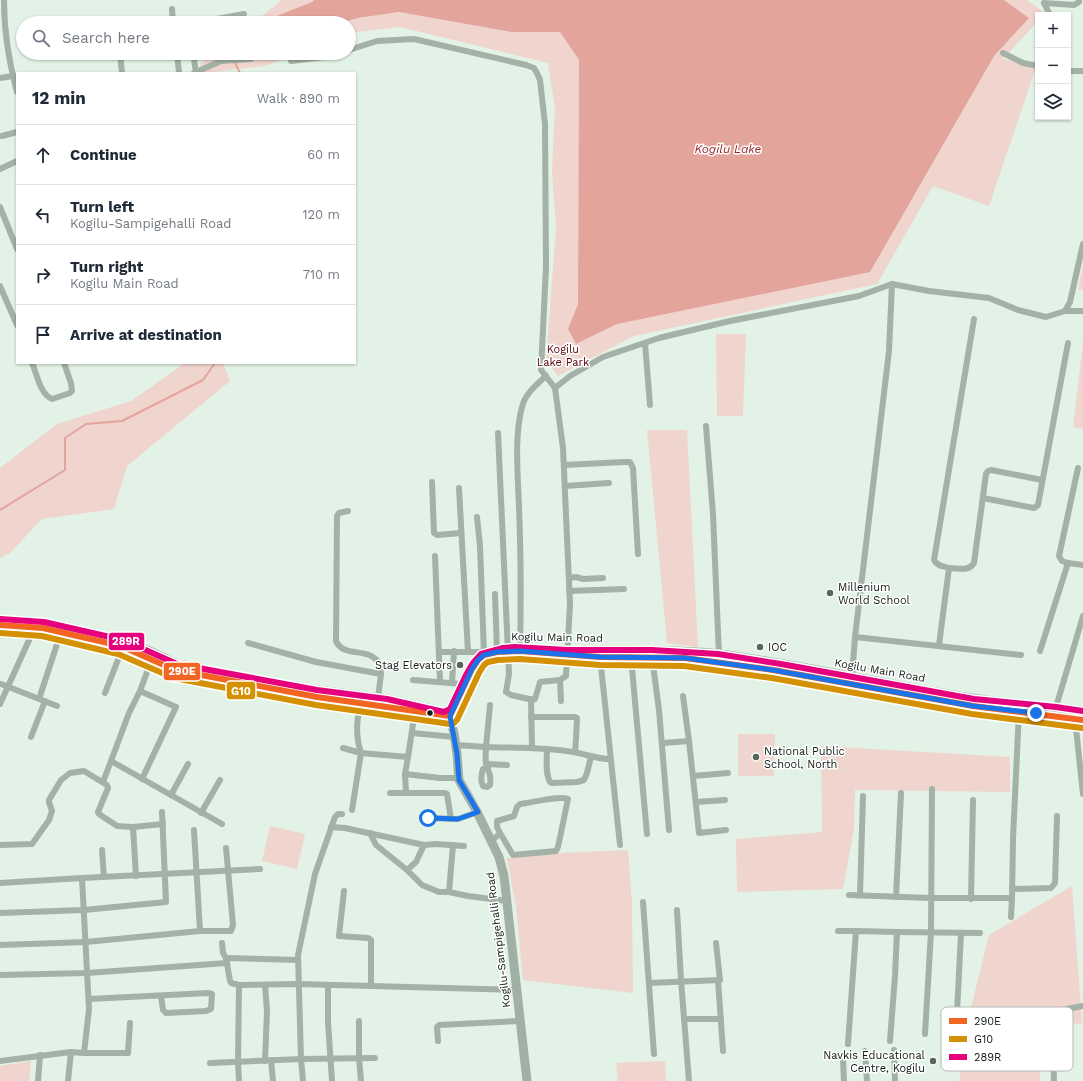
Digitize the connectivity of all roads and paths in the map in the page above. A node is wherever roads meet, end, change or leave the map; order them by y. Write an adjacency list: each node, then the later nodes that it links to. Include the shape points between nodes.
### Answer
1 (4, 0): 9 (street)
2 (1079, 0): 3 (street, via 1074,5)
3 (1042, 1): 5 (street)
4 (172, 9): 7 (street)
5 (1048, 12)
6 (244, 14): 8 (street)
7 (173, 16)
8 (233, 16)
9 (2, 30): 24 (street)
10 (356, 48): 44 (street, via 377,41 414,39 526,65 537,72 545,124 546,267 541,370)
11 (1003, 54): 18 (street)
12 (121, 60): 21 (street)
13 (178, 60): 22 (street)
14 (194, 60): 23 (street)
15 (234, 60): 23 (street, via 221,61)
16 (298, 60): 17 (street)
17 (290, 61)
18 (1035, 65)
19 (1071, 71): 20 (street)
20 (1083, 71)
21 (122, 72)
22 (179, 72)
23 (195, 72)
24 (13, 76): 25 (street); 26 (street)
25 (0, 78)
26 (16, 88)
27 (16, 132): 28 (street)
28 (2, 136)
29 (16, 161): 30 (street)
30 (0, 169)
31 (0, 207): 33 (street)
32 (1083, 244): 36 (street, via 1070,302)
33 (16, 247)
34 (892, 284): 36 (street, via 989,298 1018,310 1046,317); 40 (street, via 859,296 730,321); 75 (street, via 889,351)
35 (0, 286): 39 (street)
36 (1065, 310): 37 (street)
37 (1083, 312)
38 (974, 319): 64 (street, via 934,560 939,565)
39 (16, 323)
40 (644, 342): 45 (street, via 603,357); 46 (street)
41 (1068, 343): 51 (street)
42 (32, 364): 43 (street, via 44,391 52,399 72,391)
43 (64, 364)
44 (546, 376): 45 (street); 80 (street, via 526,396 519,418)
45 (555, 388): 49 (street)
46 (650, 405)
47 (706, 426): 93 (street, via 713,514)
48 (498, 433): 79 (street)
49 (564, 465): 54 (street); 60 (street, via 632,463)
50 (1078, 468): 62 (street, via 1058,556)
51 (1042, 480): 56 (street, via 1038,505 1034,508); 56 (street, via 991,470 986,474)
52 (432, 482): 59 (street, via 434,533)
53 (609, 483): 54 (street)
54 (565, 486): 65 (street)
55 (459, 488): 59 (street)
56 (983, 498): 64 (street, via 973,566 967,569)
57 (348, 511): 94 (street, via 337,516 336,641 343,650 375,658)
58 (477, 517): 87 (street)
59 (461, 533): 85 (street)
60 (638, 554)
61 (435, 556): 84 (street)
62 (1068, 563): 63 (street); 83 (street)
63 (1083, 565)
64 (949, 568): 77 (street)
65 (569, 578): 66 (street); 68 (street)
66 (603, 578)
67 (624, 588): 68 (street)
68 (569, 592): 86 (street)
69 (495, 594): 82 (street)
70 (1083, 616): 115 (street)
71 (0, 619): 89 (main road, via 44,622 123,640)
72 (0, 625): 73 (main road)
73 (35, 627): 74 (main road); 102 (street)
74 (61, 632): 78 (main road); 108 (street)
75 (855, 636): 77 (street); 95 (street)
76 (248, 643): 94 (street, via 316,662)
77 (939, 646): 88 (street)
78 (123, 647): 89 (main road); 104 (street)
79 (508, 649): 80 (main road, Kogilu Main Road); 82 (main road, Kogilu Main Road); 107 (street, via 509,674 506,692)
80 (520, 649): 86 (main road, Kogilu Main Road)
81 (454, 651): 84 (street); 85 (street); 99 (street)
82 (497, 651): 87 (main road, Kogilu Main Road)
83 (1040, 651)
84 (440, 652): 98 (street)
85 (468, 652): 87 (street)
86 (567, 652): 90 (main road, Kogilu Main Road); 93 (main road, Kogilu Main Road, via 652,650); 97 (street, via 566,676)
87 (483, 654): 101 (main road, via 473,663); 119 (main road, via 472,669)
88 (1021, 655)
89 (153, 656): 103 (street); 106 (main road, via 177,664 318,690); 110 (main road, via 175,670)
90 (600, 657): 91 (main road, Kogilu Main Road); 135 (street)
91 (631, 657): 92 (main road, Kogilu Main Road); 173 (street)
92 (652, 657): 93 (main road, Kogilu Main Road); 126 (street)
93 (719, 659): 95 (main road, Kogilu Main Road, via 781,664); 116 (main road, Kogilu Main Road, via 973,706)
94 (381, 674): 106 (street)
95 (852, 677): 116 (main road, Kogilu Main Road)
96 (413, 680): 98 (street)
97 (560, 680): 107 (street, via 540,682 535,699); 109 (street)
98 (440, 682): 99 (street)
99 (452, 683): 101 (street)
100 (1, 684): 102 (street)
101 (462, 684): 119 (main road)
102 (8, 687): 108 (street); 111 (street)
103 (140, 691): 136 (street); 143 (street, via 176,707)
104 (105, 693)
105 (683, 696): 125 (street)
106 (378, 698): 112 (main road)
107 (531, 699): 120 (street)
108 (42, 700): 114 (street); 123 (street)
109 (561, 701)
110 (360, 703): 112 (main road); 132 (street, via 356,730)
111 (0, 704)
112 (396, 704): 118 (main road); 119 (main road)
113 (490, 705): 127 (street)
114 (57, 706)
115 (1056, 707): 116 (main road, Kogilu Main Road); 117 (main road, Kogilu Main Road)
116 (1019, 708): 121 (main road, Kogilu Main Road); 191 (street)
117 (1083, 711)
118 (415, 712): 119 (main road); 122 (street)
119 (449, 713): 124 (main road, Kogilu-Sampigehalli Road)
120 (531, 717): 129 (street); 131 (street, via 577,718)
121 (1079, 719): 150 (street)
122 (412, 733): 124 (street); 134 (street)
123 (31, 737)
124 (455, 741): 127 (street); 142 (main road, Kogilu-Sampigehalli Road)
125 (689, 741): 126 (street); 141 (street)
126 (663, 743): 169 (street)
127 (486, 746): 129 (street); 138 (street, via 487,766)
128 (343, 748): 132 (street)
129 (532, 748): 130 (street)
130 (547, 749): 131 (street); 133 (street, via 547,774 552,783 584,780)
131 (575, 752): 133 (street)
132 (360, 753): 134 (street); 156 (street)
133 (591, 756): 135 (street)
134 (408, 757): 140 (street)
135 (610, 759): 178 (street)
136 (111, 761): 143 (street); 145 (street)
137 (188, 764): 151 (street)
138 (507, 765)
139 (728, 773): 141 (street)
140 (405, 774): 142 (street); 147 (street)
141 (693, 776): 155 (street)
142 (459, 778): 158 (main road, Kogilu-Sampigehalli Road)
143 (142, 779): 151 (street)
144 (220, 780): 159 (street)
145 (103, 782): 166 (street, via 108,788 99,814 117,826); 175 (street, via 84,771 70,772 61,780 49,800 52,811 49,820 32,844)
146 (932, 789): 197 (street)
147 (406, 792): 148 (street); 163 (street, via 447,794)
148 (390, 793)
149 (901, 793): 196 (street)
150 (1083, 794)
151 (171, 795): 159 (street)
152 (863, 796): 195 (street)
153 (725, 800): 155 (street)
154 (973, 800): 198 (street)
155 (696, 802): 170 (street, via 699,832)
156 (352, 810)
157 (162, 812): 164 (street)
158 (478, 812): 163 (street); 174 (main road, Kogilu-Sampigehalli Road)
159 (201, 813): 165 (street)
160 (342, 814): 167 (street, via 334,817)
161 (1057, 816): 191 (street, via 1054,886)
162 (428, 818): 163 (street)
163 (452, 819)
164 (162, 824): 166 (street); 186 (street)
165 (222, 824)
166 (132, 827): 187 (street)
167 (331, 827): 171 (street); 218 (street, via 315,874)
168 (194, 830): 185 (street)
169 (669, 830)
170 (726, 830)
171 (370, 833): 176 (street); 183 (street, via 376,845)
172 (500, 833): 172 (street, via 497,821 514,816 520,804 558,798 568,799 556,851 513,855); 174 (street)
173 (647, 834)
174 (492, 841): 200 (main road, Kogilu-Sampigehalli Road, via 504,876)
175 (0, 845)
176 (424, 845): 177 (street); 183 (street, via 416,862)
177 (453, 845): 179 (street); 193 (street)
178 (620, 845)
179 (464, 846)
180 (226, 848): 184 (street)
181 (102, 850): 188 (street)
182 (260, 869): 184 (street)
183 (407, 870): 193 (street, via 422,885 439,892)
184 (228, 871): 185 (street); 206 (street, via 232,929)
185 (197, 873): 186 (street); 206 (street)
186 (165, 874): 187 (street); 202 (street, via 166,902)
187 (136, 876): 188 (street)
188 (104, 877): 189 (street)
189 (82, 878): 190 (street); 202 (street)
190 (0, 883)
191 (1012, 889): 199 (street)
192 (344, 891): 228 (street, via 339,936 371,940)
193 (449, 892): 200 (street)
194 (849, 895): 195 (street)
195 (860, 896): 196 (street)
196 (896, 897): 197 (street)
197 (931, 898): 198 (street); 210 (street)
198 (971, 898): 199 (street)
199 (1012, 898): 205 (street)
200 (507, 901): 229 (main road, Kogilu-Sampigehalli Road)
201 (643, 902): 223 (street)
202 (84, 910): 204 (street); 213 (street)
203 (677, 910): 221 (street)
204 (0, 913)
205 (1011, 917)
206 (200, 931): 213 (street)
207 (838, 931): 208 (street)
208 (856, 931): 209 (street); 243 (street)
209 (897, 932): 210 (street); 242 (street)
210 (931, 932): 211 (street); 240 (street)
211 (960, 933): 212 (street); 233 (street)
212 (980, 933)
213 (86, 942): 216 (street); 219 (street)
214 (222, 943): 217 (street)
215 (716, 943): 222 (street)
216 (0, 945)
217 (226, 960): 218 (street); 219 (street); 226 (street, via 231,983)
218 (298, 960): 225 (street)
219 (87, 973): 220 (street); 231 (street)
220 (0, 975)
221 (681, 980): 222 (street); 223 (street); 235 (street)
222 (718, 980): 236 (street)
223 (649, 983): 249 (street)
224 (265, 984): 225 (street); 226 (street); 256 (street)
225 (298, 984): 227 (street); 253 (street)
226 (239, 985): 258 (street)
227 (328, 985): 228 (street); 254 (street)
228 (371, 986): 229 (street)
229 (517, 990): 238 (main road, Kogilu-Sampigehalli Road)
230 (161, 996): 230 (street, via 212,994 211,1009 166,1013 163,1010); 231 (street)
231 (89, 1000): 248 (street)
232 (1083, 1006): 234 (street)
233 (957, 1007)
234 (1073, 1008)
235 (684, 1019): 236 (street); 269 (street)
236 (721, 1019): 245 (street)
237 (359, 1021): 251 (street)
238 (520, 1021): 241 (street, via 439,1025); 268 (main road, Kogilu-Sampigehalli Road)
239 (130, 1022): 248 (street, via 128,1053)
240 (925, 1034)
241 (438, 1041)
242 (890, 1041)
243 (848, 1044)
244 (894, 1050): 272 (street)
245 (723, 1051)
246 (865, 1051): 271 (street)
247 (71, 1052): 248 (street); 250 (street); 262 (street)
248 (84, 1053)
249 (654, 1054)
250 (40, 1055): 255 (street); 261 (street)
251 (359, 1058): 252 (street); 254 (street); 267 (street)
252 (375, 1058)
253 (301, 1059): 254 (street); 256 (street); 265 (street)
254 (330, 1059): 266 (street)
255 (0, 1060)
256 (268, 1060): 258 (street); 264 (street)
257 (843, 1060): 270 (street)
258 (238, 1062): 259 (street); 263 (street)
259 (210, 1063)
260 (1054, 1071): 273 (street)
261 (38, 1081)
262 (68, 1081)
263 (239, 1081)
264 (273, 1081)
265 (302, 1081)
266 (332, 1081)
267 (361, 1081)
268 (527, 1081)
269 (689, 1081)
270 (844, 1081)
271 (867, 1081)
272 (895, 1081)
273 (1054, 1081)

